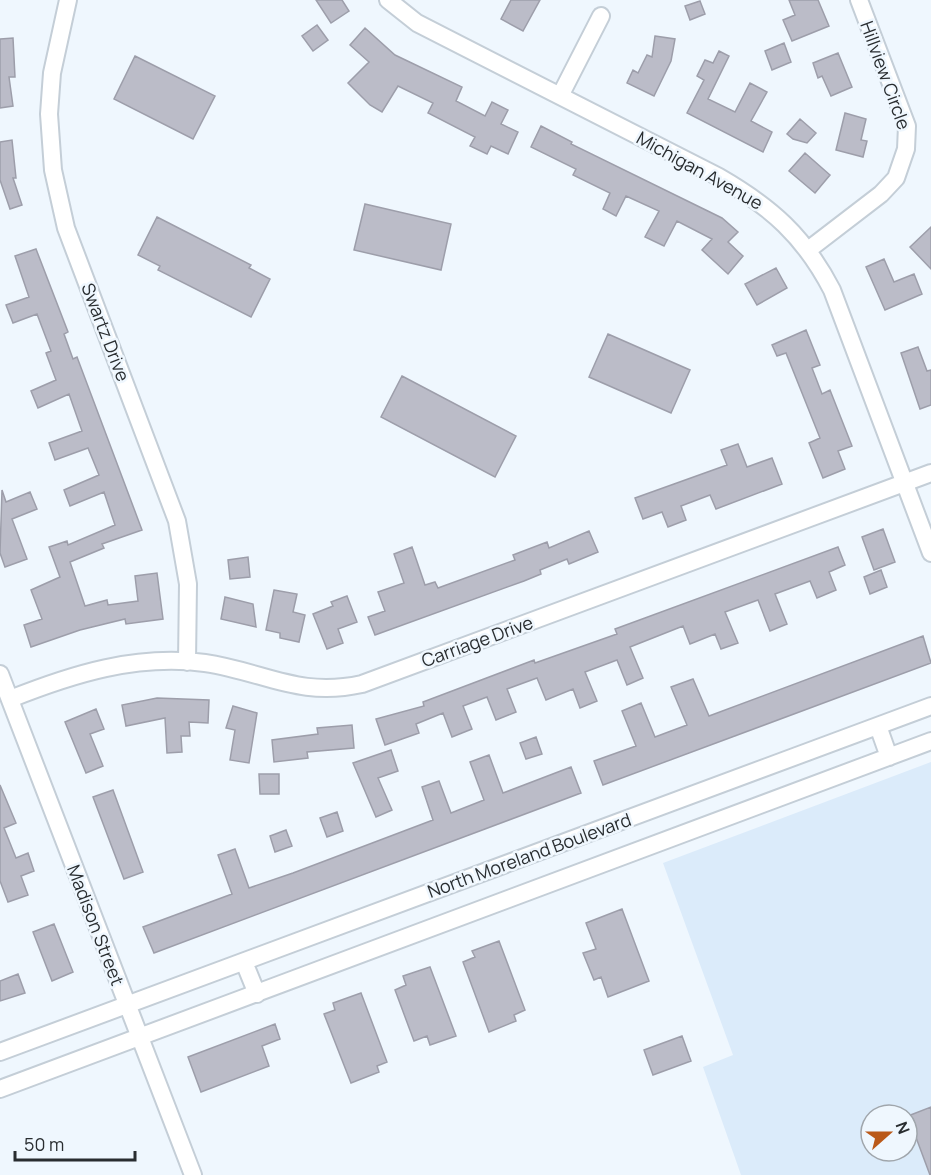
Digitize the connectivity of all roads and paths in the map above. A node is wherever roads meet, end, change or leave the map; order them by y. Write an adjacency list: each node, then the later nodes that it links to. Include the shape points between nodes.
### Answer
1 (68, 0): 10 (street, Swartz Drive, via 52,73 49,114 53,170 66,228 177,521 188,584)
2 (388, 0): 5 (street, Michigan Avenue, via 417,24)
3 (858, 0): 6 (street, Hillview Circle, via 907,126 906,149 896,178)
4 (601, 16): 5 (street)
5 (560, 96): 6 (street, Michigan Avenue, via 755,198 794,231)
6 (808, 250): 8 (street, Michigan Avenue, via 832,290)
7 (931, 473): 8 (street, Carriage Drive)
8 (905, 483): 9 (street, Michigan Avenue); 10 (street, Carriage Drive, via 362,684 316,690 240,670)
9 (931, 553)
10 (187, 662): 12 (street, Carriage Drive, via 102,667)
11 (0, 674): 12 (street, Madison Street)
12 (10, 699): 19 (street, Madison Street)
13 (931, 706): 14 (street, North Moreland Boulevard)
14 (878, 726): 16 (street); 17 (street, North Moreland Boulevard)
15 (931, 741): 16 (street, North Moreland Boulevard)
16 (890, 757): 18 (street, North Moreland Boulevard)
17 (244, 962): 18 (street); 19 (street, North Moreland Boulevard)
18 (257, 994): 20 (street, North Moreland Boulevard)
19 (127, 1006): 20 (street, Madison Street); 21 (street, North Moreland Boulevard)
20 (140, 1037): 22 (street, North Moreland Boulevard); 23 (street, Madison Street)
21 (0, 1052)
22 (1, 1085)
23 (193, 1175)

